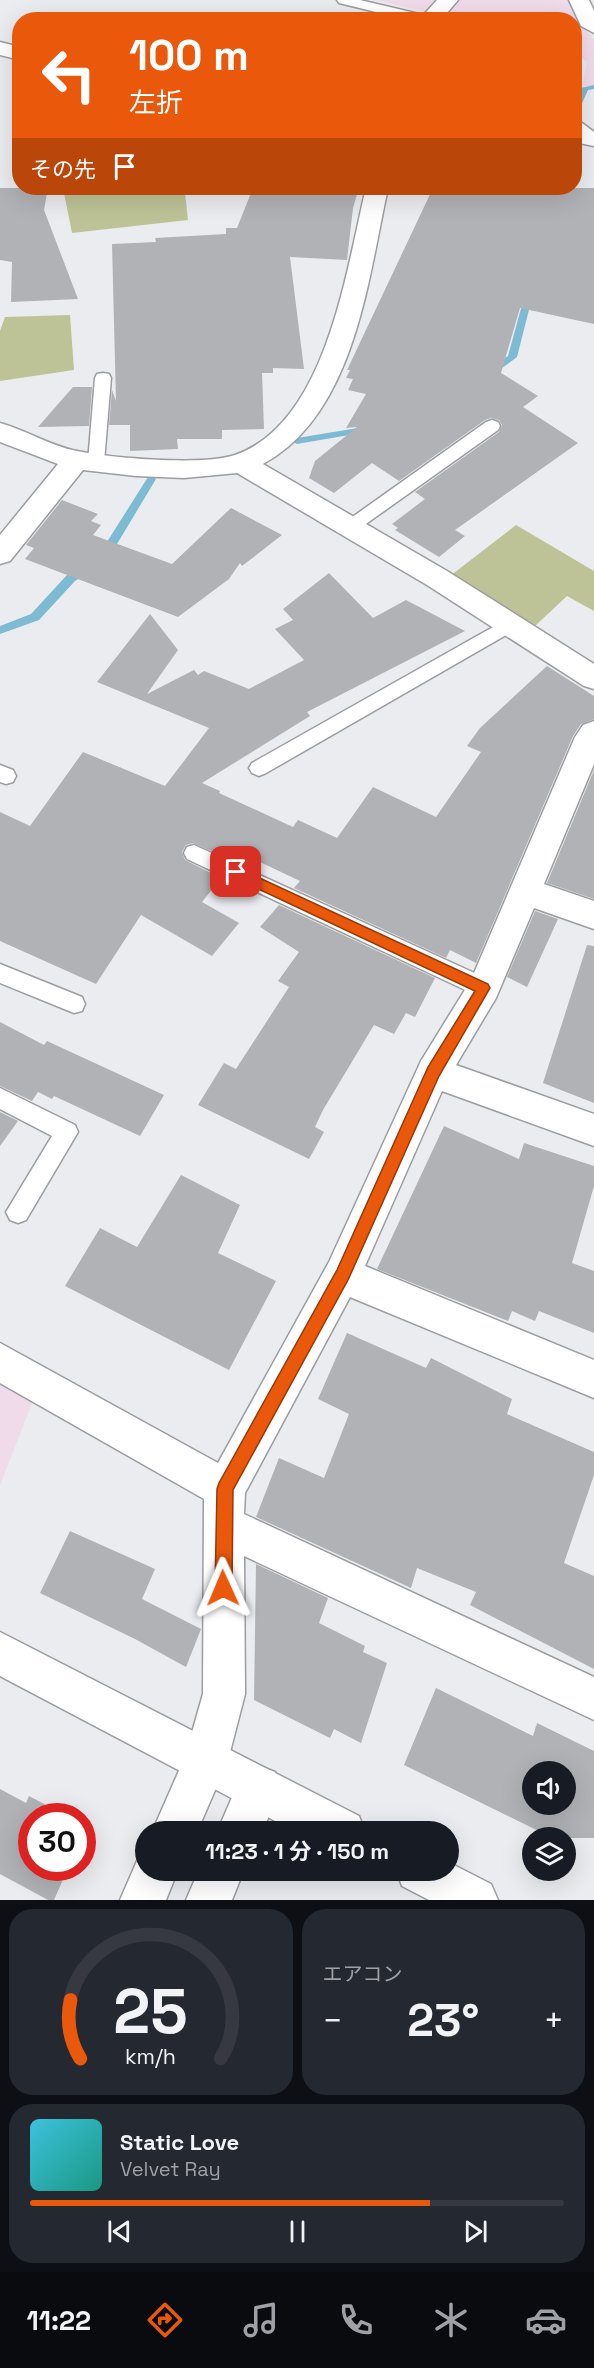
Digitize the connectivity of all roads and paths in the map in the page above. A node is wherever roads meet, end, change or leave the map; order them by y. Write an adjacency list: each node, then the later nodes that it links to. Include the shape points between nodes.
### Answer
1 (344, 0): 4 (lane)
2 (448, 0): 5 (street)
3 (579, 0): 6 (street)
4 (394, 12)
5 (436, 12)
6 (594, 27)
7 (375, 195): 12 (street, via 333,361 291,429)
8 (102, 378): 11 (lane)
9 (492, 426): 13 (lane)
10 (0, 432): 11 (street)
11 (86, 461): 12 (street, via 141,467); 14 (street)
12 (241, 463): 13 (street)
13 (350, 527): 15 (street)
14 (0, 554)
15 (509, 625): 16 (street); 18 (lane)
16 (594, 678)
17 (594, 733): 20 (street)
18 (259, 768)
19 (194, 853): 23 (lane)
20 (526, 891): 21 (street); 23 (street)
21 (594, 915)
22 (0, 973): 24 (lane)
23 (483, 988): 25 (street)
24 (74, 1005)
25 (434, 1072): 27 (street); 29 (street)
26 (0, 1098): 28 (lane, via 67,1132)
27 (594, 1130)
28 (18, 1212)
29 (342, 1275): 31 (street); 32 (street)
30 (0, 1362): 32 (street)
31 (594, 1378)
32 (224, 1507): 34 (street); 35 (street, via 224,1694)
33 (0, 1653): 35 (street)
34 (594, 1699)
35 (206, 1760): 36 (street); 37 (street)
36 (258, 1788): 38 (street); 39 (street)
37 (179, 1821)
38 (244, 1821)
39 (322, 1821)
40 (151, 1881): 43 (street)
41 (217, 1881): 44 (street)
42 (439, 1881): 45 (street)
43 (142, 1900)
44 (209, 1900)
45 (475, 1900)

